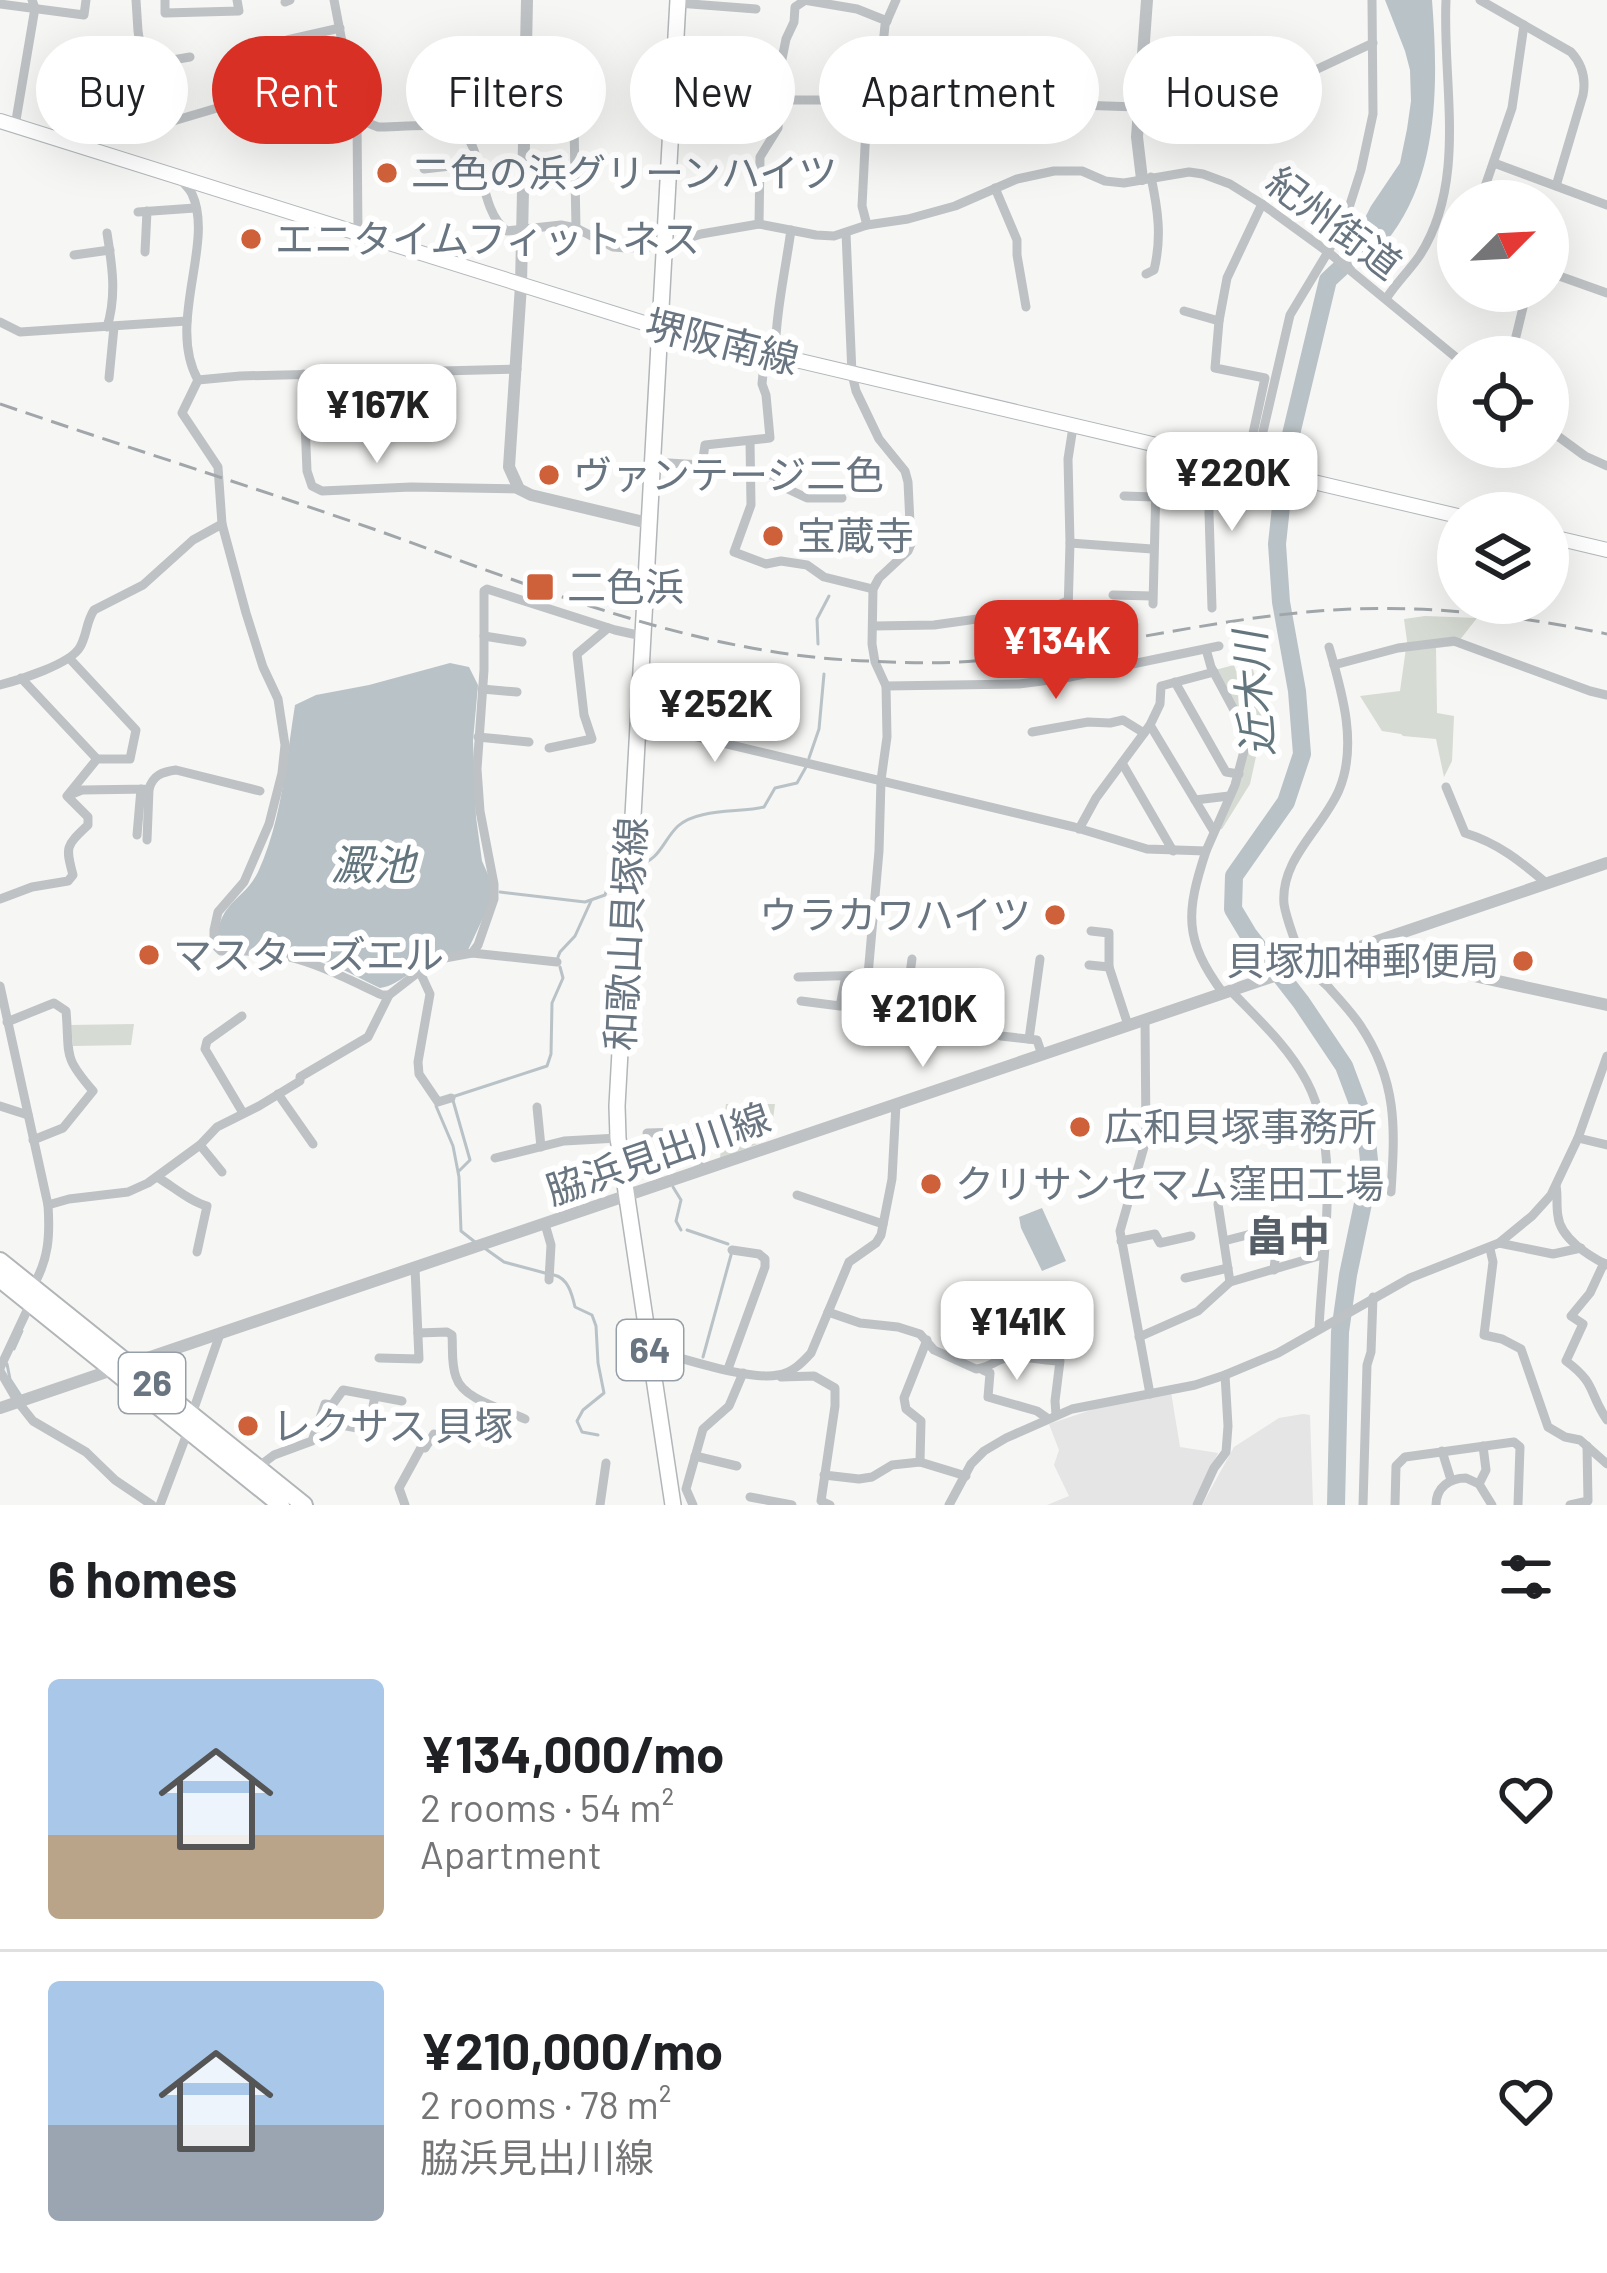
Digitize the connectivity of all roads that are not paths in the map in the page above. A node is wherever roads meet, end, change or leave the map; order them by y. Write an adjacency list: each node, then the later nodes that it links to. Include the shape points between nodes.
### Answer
1 (86, 0): 15 (street, via 84,15)
2 (136, 0): 21 (street)
3 (165, 0): 4 (street, via 165,14 239,11)
4 (237, 0)
5 (334, 0): 20 (street)
6 (527, 0): 24 (street)
7 (804, 0): 18 (street); 25 (street)
8 (896, 0): 18 (street)
9 (1147, 0): 27 (street)
10 (1372, 0): 28 (street)
11 (1457, 0): 16 (street)
12 (1480, 0): 19 (street)
13 (678, 2): 17 (street); 60 (main road, 和歌山貝塚線 / 64)
14 (0, 4): 15 (street)
15 (33, 4): 30 (street)
16 (1446, 4): 69 (street, via 1445,183 1420,254)
17 (755, 9)
18 (886, 22): 26 (street)
19 (1524, 25): 40 (street); 46 (street, via 1571,52 1583,74)
20 (340, 28): 22 (street); 23 (street)
21 (140, 36)
22 (305, 36)
23 (342, 36)
24 (527, 36)
25 (788, 36)
26 (884, 36)
27 (1144, 36)
28 (1373, 43): 29 (street); 63 (street, via 1373,115)
29 (1322, 67)
30 (8, 123)
31 (382, 127): 39 (street, via 457,128)
32 (74, 144): 42 (main road, 堺阪南線)
33 (356, 144): 59 (street)
34 (525, 144): 55 (street)
35 (574, 144): 54 (street)
36 (768, 144): 52 (street, via 760,157)
37 (865, 144): 53 (street)
38 (1139, 144): 43 (street)
39 (477, 164): 41 (street); 55 (street, via 494,219 507,231)
40 (1494, 164): 44 (street); 45 (street)
41 (424, 169)
42 (179, 177): 51 (street); 59 (main road, 堺阪南線)
43 (1147, 178): 47 (street, 紀州街道, via 1124,183 1054,171); 49 (street, 紀州街道, via 1203,174); 65 (street, via 1160,248)
44 (1488, 180)
45 (1539, 180)
46 (1558, 180)
47 (995, 188): 53 (street, 紀州街道, via 956,206); 70 (street, via 1017,240)
48 (1569, 191): 50 (street)
49 (1262, 204): 63 (street, 紀州街道); 73 (street, via 1227,278)
50 (1607, 206)
51 (195, 208): 62 (street, via 142,212); 72 (street)
52 (759, 224): 56 (street, 紀州街道); 60 (street, 紀州街道)
53 (867, 225): 58 (street, 紀州街道)
54 (576, 228): 55 (street, 紀州街道); 60 (street, 紀州街道, via 613,248)
55 (521, 230): 67 (street)
56 (790, 230): 58 (street, 紀州街道); 78 (street)
57 (107, 232): 61 (street)
58 (847, 233): 81 (street)
59 (358, 234): 67 (main road, 堺阪南線)
60 (664, 246): 76 (main road, 和歌山貝塚線 / 64)
61 (110, 250): 64 (street); 75 (street)
62 (145, 252)
63 (1329, 253): 69 (street, 紀州街道); 88 (street, via 1290,315)
64 (74, 255)
65 (1146, 274)
66 (1569, 279): 68 (street)
67 (521, 285): 76 (main road, 堺阪南線); 79 (street)
68 (1607, 293)
69 (1384, 297): 77 (street, 紀州街道)
70 (1026, 307)
71 (1184, 311): 73 (street)
72 (187, 321): 75 (street); 83 (street)
73 (1219, 321): 92 (street, via 1216,368 1265,378)
74 (0, 322): 75 (street, via 20,332)
75 (110, 327): 82 (street)
76 (660, 328): 78 (main road, 堺阪南線); 90 (main road, 和歌山貝塚線 / 64)
77 (1437, 341)
78 (770, 354): 81 (main road, 堺阪南線); 85 (street, via 762,384 770,438)
79 (517, 369): 80 (street); 94 (street, via 508,467)
80 (303, 374): 83 (street); 94 (street, via 312,486)
81 (852, 374): 84 (main road, 堺阪南線); 105 (street, via 908,482 911,544)
82 (109, 378)
83 (198, 380): 100 (street, via 182,413 218,467)
84 (1073, 427): 87 (main road, 堺阪南線); 102 (street)
85 (750, 441): 90 (street, via 705,445 702,465); 93 (street)
86 (1569, 444): 91 (street)
87 (1156, 446): 89 (main road, 堺阪南線); 96 (street)
88 (1259, 449)
89 (1211, 459): 92 (main road, 堺阪南線); 107 (street)
90 (651, 461): 99 (main road, 和歌山貝塚線 / 64)
91 (1607, 466)
92 (1252, 467): 98 (main road, 堺阪南線)
93 (750, 472): 97 (street, via 778,476 777,484 807,498); 105 (street, via 751,505 734,552 766,564 807,565)
94 (519, 489): 99 (street)
95 (1124, 496): 96 (street)
96 (1155, 496): 103 (street)
97 (842, 498)
98 (1437, 511)
99 (648, 523): 111 (main road, 和歌山貝塚線 / 64)
100 (222, 524): 116 (street, via 143,585 94,610); 166 (street, via 285,745 269,824 244,882 218,913 214,944 300,958)
101 (1569, 541): 104 (main road)
102 (1070, 543): 103 (street); 108 (street, via 1067,607)
103 (1152, 549): 106 (street, via 1152,600)
104 (1607, 550)
105 (873, 589): 108 (street)
106 (1113, 596)
107 (1212, 608)
108 (874, 626): 122 (street, via 875,662)
109 (608, 628): 110 (street, via 488,589); 111 (street); 131 (street, via 577,654 592,739)
110 (484, 636): 112 (street); 123 (street)
111 (642, 636): 126 (main road, 和歌山貝塚線 / 64)
112 (522, 642)
113 (1219, 646): 115 (street)
114 (1329, 647): 117 (street)
115 (1206, 649): 118 (street); 122 (street, via 1018,684)
116 (70, 659): 119 (street); 132 (street, via 136,730 130,759)
117 (1334, 665): 125 (street, via 1454,641); 157 (street, via 1346,766 1333,803 1290,866 1284,892)
118 (1214, 672): 120 (street); 134 (street, via 1248,733)
119 (21, 678): 121 (street); 132 (street)
120 (1175, 682): 127 (street, via 1161,686); 134 (street, via 1226,772)
121 (0, 685)
122 (886, 686): 135 (street)
123 (482, 689): 124 (street); 129 (street)
124 (517, 692)
125 (1607, 694)
126 (639, 724): 135 (street); 188 (main road, 和歌山貝塚線 / 64)
127 (1147, 729): 128 (street, via 1123,720); 133 (street); 141 (street)
128 (1032, 732)
129 (478, 737): 130 (street); 152 (street, via 494,899)
130 (529, 742)
131 (549, 748)
132 (97, 759): 139 (street)
133 (1122, 763): 142 (street); 146 (street)
134 (1239, 774): 140 (street)
135 (881, 780): 142 (street); 160 (street)
136 (1445, 787): 148 (street, via 1466,832 1508,851)
137 (145, 789): 138 (street, via 176,770); 139 (street); 144 (street)
138 (260, 791)
139 (67, 796): 149 (street, via 88,817 68,843 73,875)
140 (1229, 796): 141 (street); 143 (street)
141 (1195, 800): 143 (street)
142 (1079, 829): 146 (street)
143 (1213, 830): 145 (street)
144 (142, 837)
145 (1205, 850): 146 (street); 165 (street, via 1192,932 1200,958)
146 (1173, 851)
147 (1607, 863): 148 (street, 脇浜見出川線)
148 (1546, 884): 151 (street, 脇浜見出川線)
149 (0, 899)
150 (1091, 931): 158 (street, via 1109,933)
151 (1351, 949): 157 (street, 脇浜見出川線); 168 (street)
152 (472, 953): 154 (street); 159 (street)
153 (912, 958): 164 (street)
154 (557, 962)
155 (1042, 964): 173 (street)
156 (1089, 965): 158 (street)
157 (1306, 965): 165 (street, 脇浜見出川線); 200 (street, via 1361,1027 1381,1065 1395,1129)
158 (1109, 967): 172 (street)
159 (418, 970): 166 (street); 179 (street, via 430,994 419,1074 438,1102)
160 (868, 975): 161 (street); 164 (street)
161 (846, 976): 162 (street); 167 (street, via 840,1006)
162 (799, 977)
163 (0, 986): 171 (street)
164 (908, 988): 173 (street, via 995,1034)
165 (1229, 991): 170 (street, 脇浜見出川線); 214 (street, via 1286,1049 1315,1097 1328,1176)
166 (389, 995): 178 (street, via 368,1037)
167 (801, 1001)
168 (1607, 1005)
169 (242, 1016): 183 (street, via 205,1049)
170 (1145, 1019): 172 (street, 脇浜見出川線); 208 (street, via 1146,1140)
171 (6, 1025): 174 (street); 190 (street, via 54,1003 66,1011 67,1053 93,1091 63,1128)
172 (1128, 1025): 176 (street, 脇浜見出川線)
173 (1029, 1039): 176 (street)
174 (14, 1052): 175 (street); 184 (street)
175 (0, 1054)
176 (1042, 1054): 180 (street, 脇浜見出川線)
177 (1607, 1056): 189 (street)
178 (278, 1094): 183 (street); 191 (street)
179 (452, 1098)
180 (896, 1104): 196 (street, 脇浜見出川線); 206 (street)
181 (0, 1106): 184 (street)
182 (537, 1107): 194 (street)
183 (243, 1113): 192 (street)
184 (28, 1115): 190 (street)
185 (720, 1131): 186 (street)
186 (698, 1132): 187 (street); 196 (street)
187 (647, 1133)
188 (618, 1138): 194 (street); 202 (main road, 和歌山貝塚線 / 64)
189 (1578, 1138): 193 (street); 199 (street)
190 (33, 1140): 204 (street)
191 (314, 1144)
192 (200, 1145): 197 (street); 198 (street)
193 (1607, 1145)
194 (541, 1147): 195 (street)
195 (495, 1158)
196 (699, 1171): 202 (street, 脇浜見出川線)
197 (222, 1172)
198 (157, 1177): 204 (street, via 128,1192); 213 (street, via 208,1207)
199 (1556, 1186): 210 (street); 211 (street, via 1557,1220)
200 (1391, 1192)
201 (796, 1195): 206 (street)
202 (627, 1196): 205 (street, 脇浜見出川線); 234 (main road, 和歌山貝塚線 / 64)
203 (1218, 1204): 209 (street)
204 (48, 1205): 224 (street, via 50,1238)
205 (545, 1224): 217 (street, 脇浜見出川線); 222 (street)
206 (883, 1224): 226 (street, via 876,1243 849,1262)
207 (1191, 1236): 208 (street, via 1162,1248 1155,1234)
208 (1121, 1241): 231 (street)
209 (1224, 1241): 218 (street); 219 (street, via 1278,1222)
210 (1494, 1246): 211 (street, via 1553,1254); 225 (street); 256 (street, via 1484,1335 1521,1349 1548,1427)
211 (1580, 1248): 216 (street)
212 (732, 1250): 239 (street, via 759,1254 765,1267)
213 (197, 1252)
214 (1322, 1255): 219 (street); 227 (street)
215 (0, 1262): 224 (highway, 26)
216 (1605, 1264): 252 (street, via 1571,1316 1583,1324 1566,1361 1593,1387)
217 (415, 1268): 228 (street); 229 (street, 脇浜見出川線)
218 (1228, 1268): 220 (street); 223 (street)
219 (1274, 1270): 223 (street)
220 (1185, 1278)
221 (0, 1279): 224 (highway, 26)
222 (549, 1280)
223 (1231, 1282): 231 (street, via 1203,1307)
224 (31, 1295): 233 (street); 237 (highway, 26)
225 (1371, 1299): 227 (street); 285 (street)
226 (828, 1312): 232 (street); 236 (street)
227 (1320, 1328): 242 (street)
228 (418, 1333): 235 (street, via 418,1359); 251 (street, via 452,1335 464,1391)
229 (220, 1334): 237 (street, 脇浜見出川線); 254 (street)
230 (0, 1337): 233 (street)
231 (1139, 1337): 245 (street)
232 (927, 1340): 240 (street); 260 (street, via 904,1398 921,1421)
233 (10, 1346): 238 (street)
234 (650, 1350): 239 (street); 262 (main road, 和歌山貝塚線 / 64)
235 (380, 1358)
236 (806, 1359): 243 (street); 244 (street)
237 (122, 1367): 248 (street, 脇浜見出川線); 254 (highway, 26)
238 (0, 1369): 248 (street)
239 (728, 1369): 241 (street)
240 (983, 1370): 250 (street, via 991,1400); 250 (street, via 1008,1357 1060,1361)
241 (743, 1373): 243 (street); 259 (street, via 729,1406 703,1429)
242 (1225, 1375): 245 (street); 284 (street, via 1226,1452)
243 (776, 1376): 244 (street)
244 (811, 1376): 266 (street, via 835,1388)
245 (1150, 1394): 250 (street)
246 (374, 1396): 247 (street); 253 (street, via 343,1390 325,1404); 253 (street, via 367,1436)
247 (403, 1401)
248 (18, 1402): 249 (street, 脇浜見出川線); 274 (street, via 33,1421)
249 (0, 1408)
250 (1052, 1417): 267 (street, via 984,1451)
251 (525, 1419)
252 (1607, 1420)
253 (320, 1421): 265 (street, via 312,1441)
254 (190, 1422): 265 (highway, 26); 274 (street); 275 (highway, 26)
255 (434, 1434): 277 (street, via 399,1488)
256 (1587, 1445): 263 (street); 271 (street)
257 (1483, 1446): 258 (street); 269 (street); 289 (street, via 1520,1447)
258 (1442, 1451): 268 (street); 286 (street, via 1399,1462)
259 (694, 1461): 262 (street); 264 (street); 280 (street, via 686,1489)
260 (920, 1462): 266 (street, via 860,1479); 267 (street)
261 (606, 1463): 278 (street)
262 (667, 1464): 279 (main road, 和歌山貝塚線 / 64)
263 (1607, 1464)
264 (737, 1466)
265 (257, 1468): 276 (highway, 26)
266 (824, 1475): 282 (street)
267 (966, 1476): 283 (street)
268 (1451, 1480): 269 (street); 287 (street)
269 (1479, 1484): 288 (street)
270 (750, 1497): 273 (street)
271 (1588, 1501): 272 (street); 290 (street)
272 (1603, 1502)
273 (779, 1504): 281 (street)
274 (156, 1505)
275 (281, 1505)
276 (304, 1505)
277 (405, 1505)
278 (599, 1505)
279 (673, 1505)
280 (693, 1505)
281 (792, 1505)
282 (826, 1505)
283 (950, 1505)
284 (1197, 1505)
285 (1363, 1505)
286 (1395, 1505)
287 (1436, 1505)
288 (1492, 1505)
289 (1518, 1505)
290 (1570, 1505)

